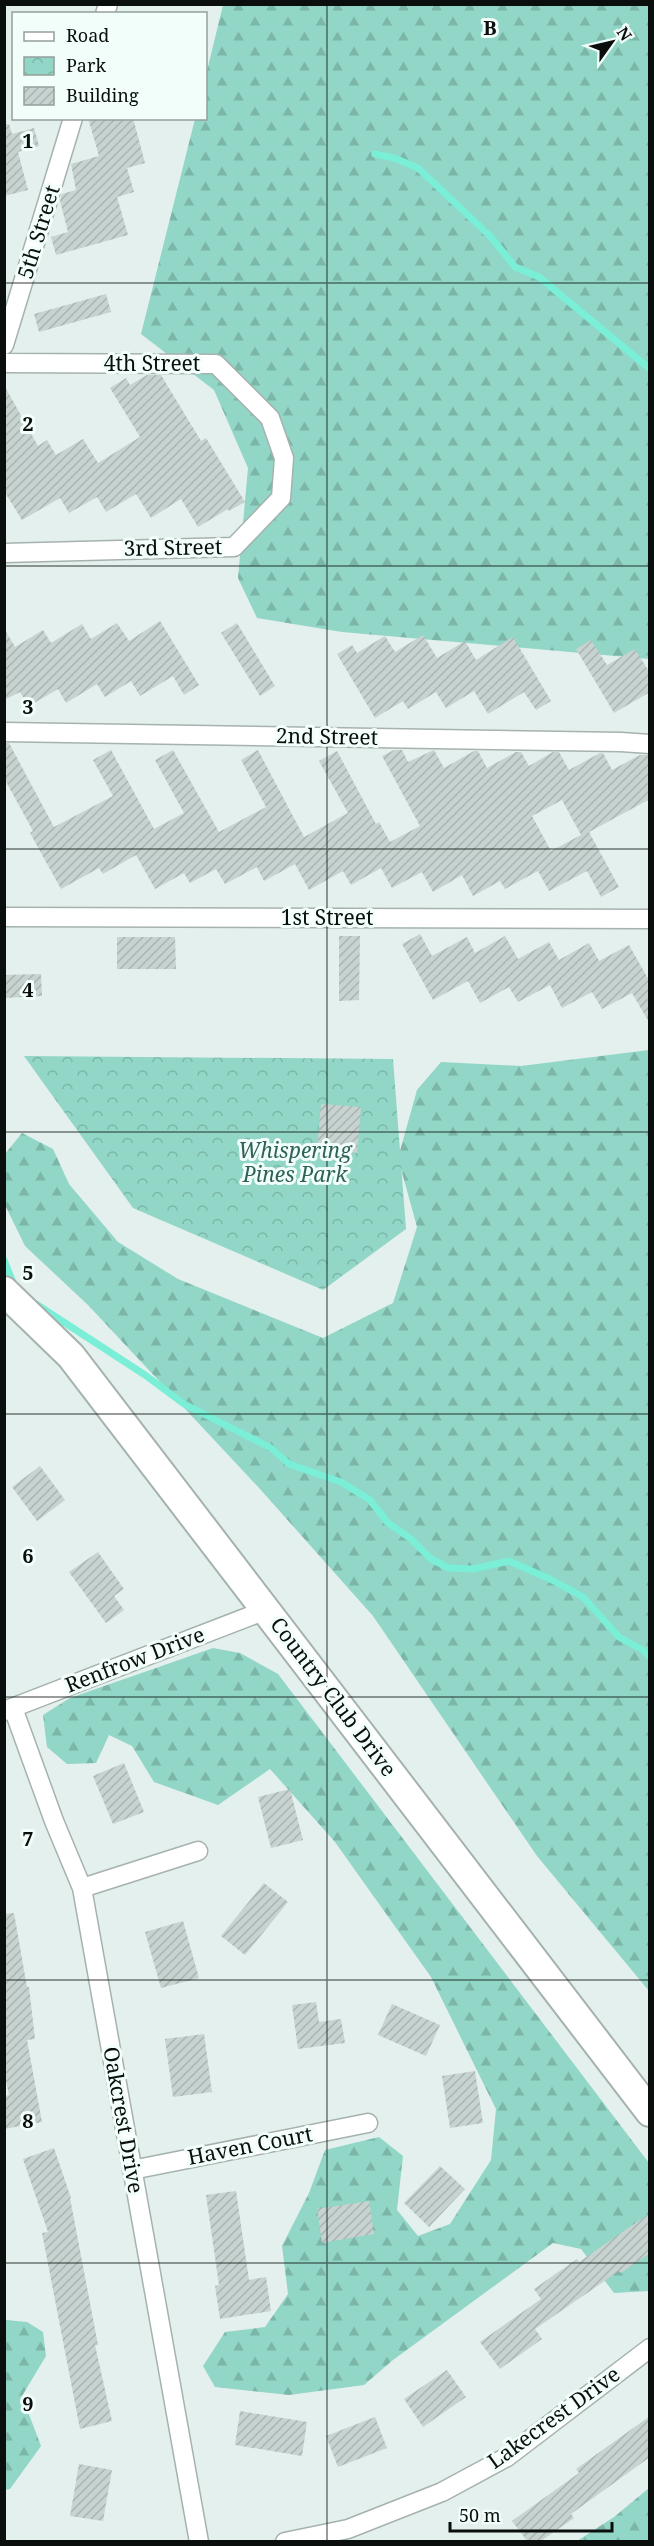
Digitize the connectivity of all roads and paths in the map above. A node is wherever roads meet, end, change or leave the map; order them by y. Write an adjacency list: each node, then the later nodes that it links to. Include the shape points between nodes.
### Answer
1 (72, 120): 2 (street, 5th Street)
2 (4, 345)
3 (4, 363): 4 (street, 4th Street, via 216,364 270,417)
4 (284, 458): 5 (street, 3rd Street, via 282,498 234,547)
5 (4, 553)
6 (4, 732): 7 (street, 2nd Street)
7 (650, 744)
8 (4, 917): 9 (street, 1st Street)
9 (650, 919)
10 (6, 1294): 11 (main road, Country Club Drive, via 72,1356)
11 (266, 1610): 12 (street, Renfrow Drive); 15 (main road, Country Club Drive)
12 (9, 1709): 14 (street, Oakcrest Drive)
13 (198, 1851): 14 (street)
14 (82, 1888): 17 (street, Oakcrest Drive)
15 (650, 2112)
16 (368, 2123): 17 (street, Haven Court)
17 (132, 2170): 19 (street, Oakcrest Drive)
18 (650, 2348): 20 (street, Lakecrest Drive, via 507,2457 442,2492 348,2529)
19 (199, 2541)
20 (285, 2541)

